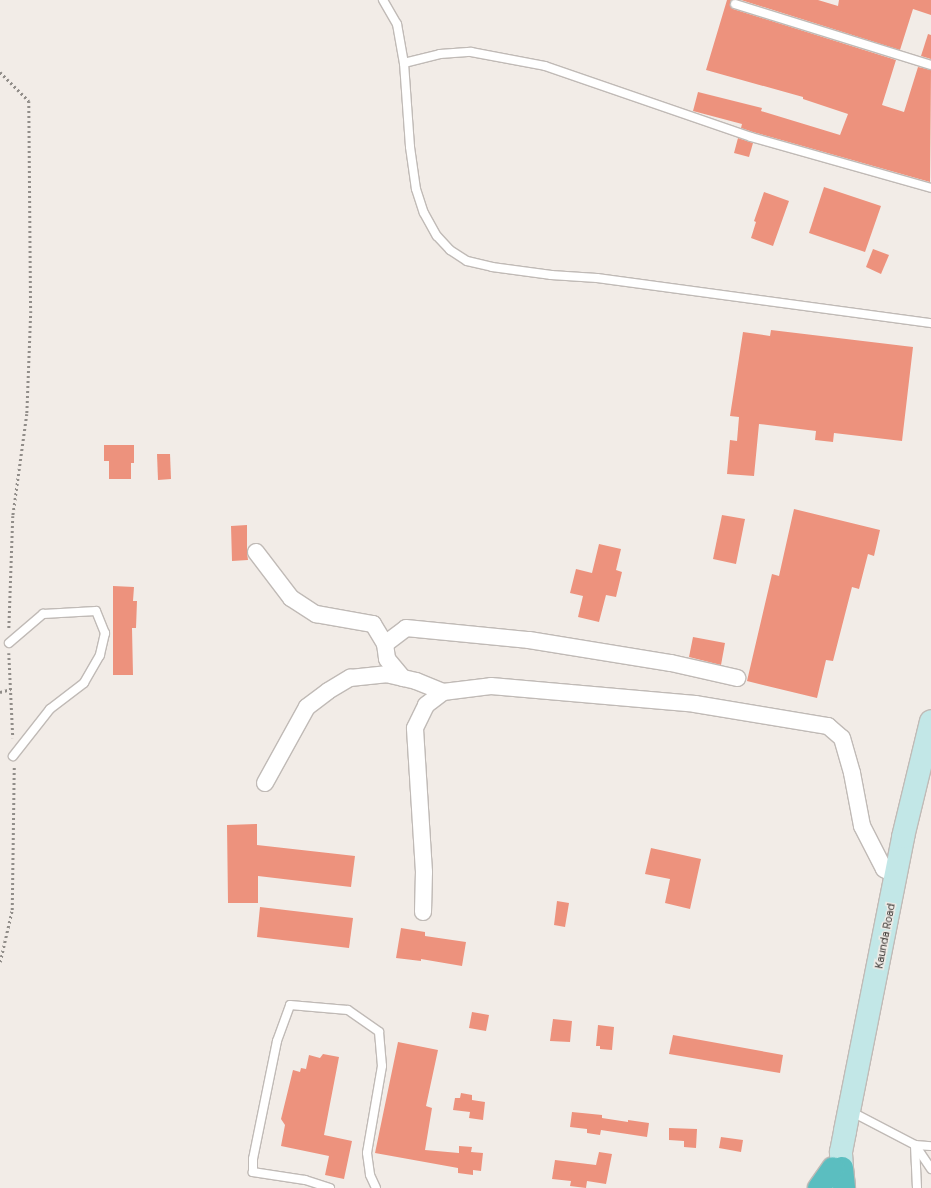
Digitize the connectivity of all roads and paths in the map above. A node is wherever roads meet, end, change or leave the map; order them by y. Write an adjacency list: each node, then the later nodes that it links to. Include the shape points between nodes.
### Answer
1 (383, 0): 3 (lane, via 397,24)
2 (735, 4): 4 (lane)
3 (404, 63): 6 (lane, via 440,54 471,52 545,66 751,137); 7 (lane, via 416,189 437,236 450,250 467,261 499,268 597,278)
4 (931, 65)
5 (0, 72): 11 (path, via 29,101 31,312 27,414 13,516)
6 (931, 188)
7 (931, 323)
8 (256, 552): 9 (street, via 291,598 316,614)
9 (373, 624): 10 (street); 12 (street)
10 (406, 628): 12 (street); 14 (street, via 529,640 671,663)
11 (9, 643): 15 (path); 19 (lane, via 43,614 96,611 104,633 100,655 84,683 50,709)
12 (385, 644): 13 (street, via 388,659)
13 (403, 678): 17 (street, via 416,680); 20 (street, via 386,674 350,678 328,691 308,708)
14 (737, 678)
15 (11, 690): 16 (path); 19 (path)
16 (0, 692)
17 (443, 692): 21 (street, via 491,686 685,702 828,726 842,738 862,826 884,869); 22 (street, via 426,706 415,728 424,872)
18 (930, 728): 21 (main road, Kaunda Road)
19 (13, 756): 23 (path, via 12,910)
20 (265, 783)
21 (896, 875): 24 (main road, Kaunda Road)
22 (423, 912)
23 (0, 962)
24 (849, 1110): 25 (lane); 28 (main road, Kaunda Road)
25 (915, 1145): 26 (lane); 27 (lane); 32 (lane)
26 (931, 1146)
27 (931, 1169)
28 (838, 1175): 31 (highway)
29 (330, 1188): 30 (lane, via 305,1180 253,1172 253,1159 278,1041 290,1005 348,1010 379,1032 382,1066 367,1153 370,1175)
30 (376, 1188)
31 (819, 1188)
32 (917, 1188)

